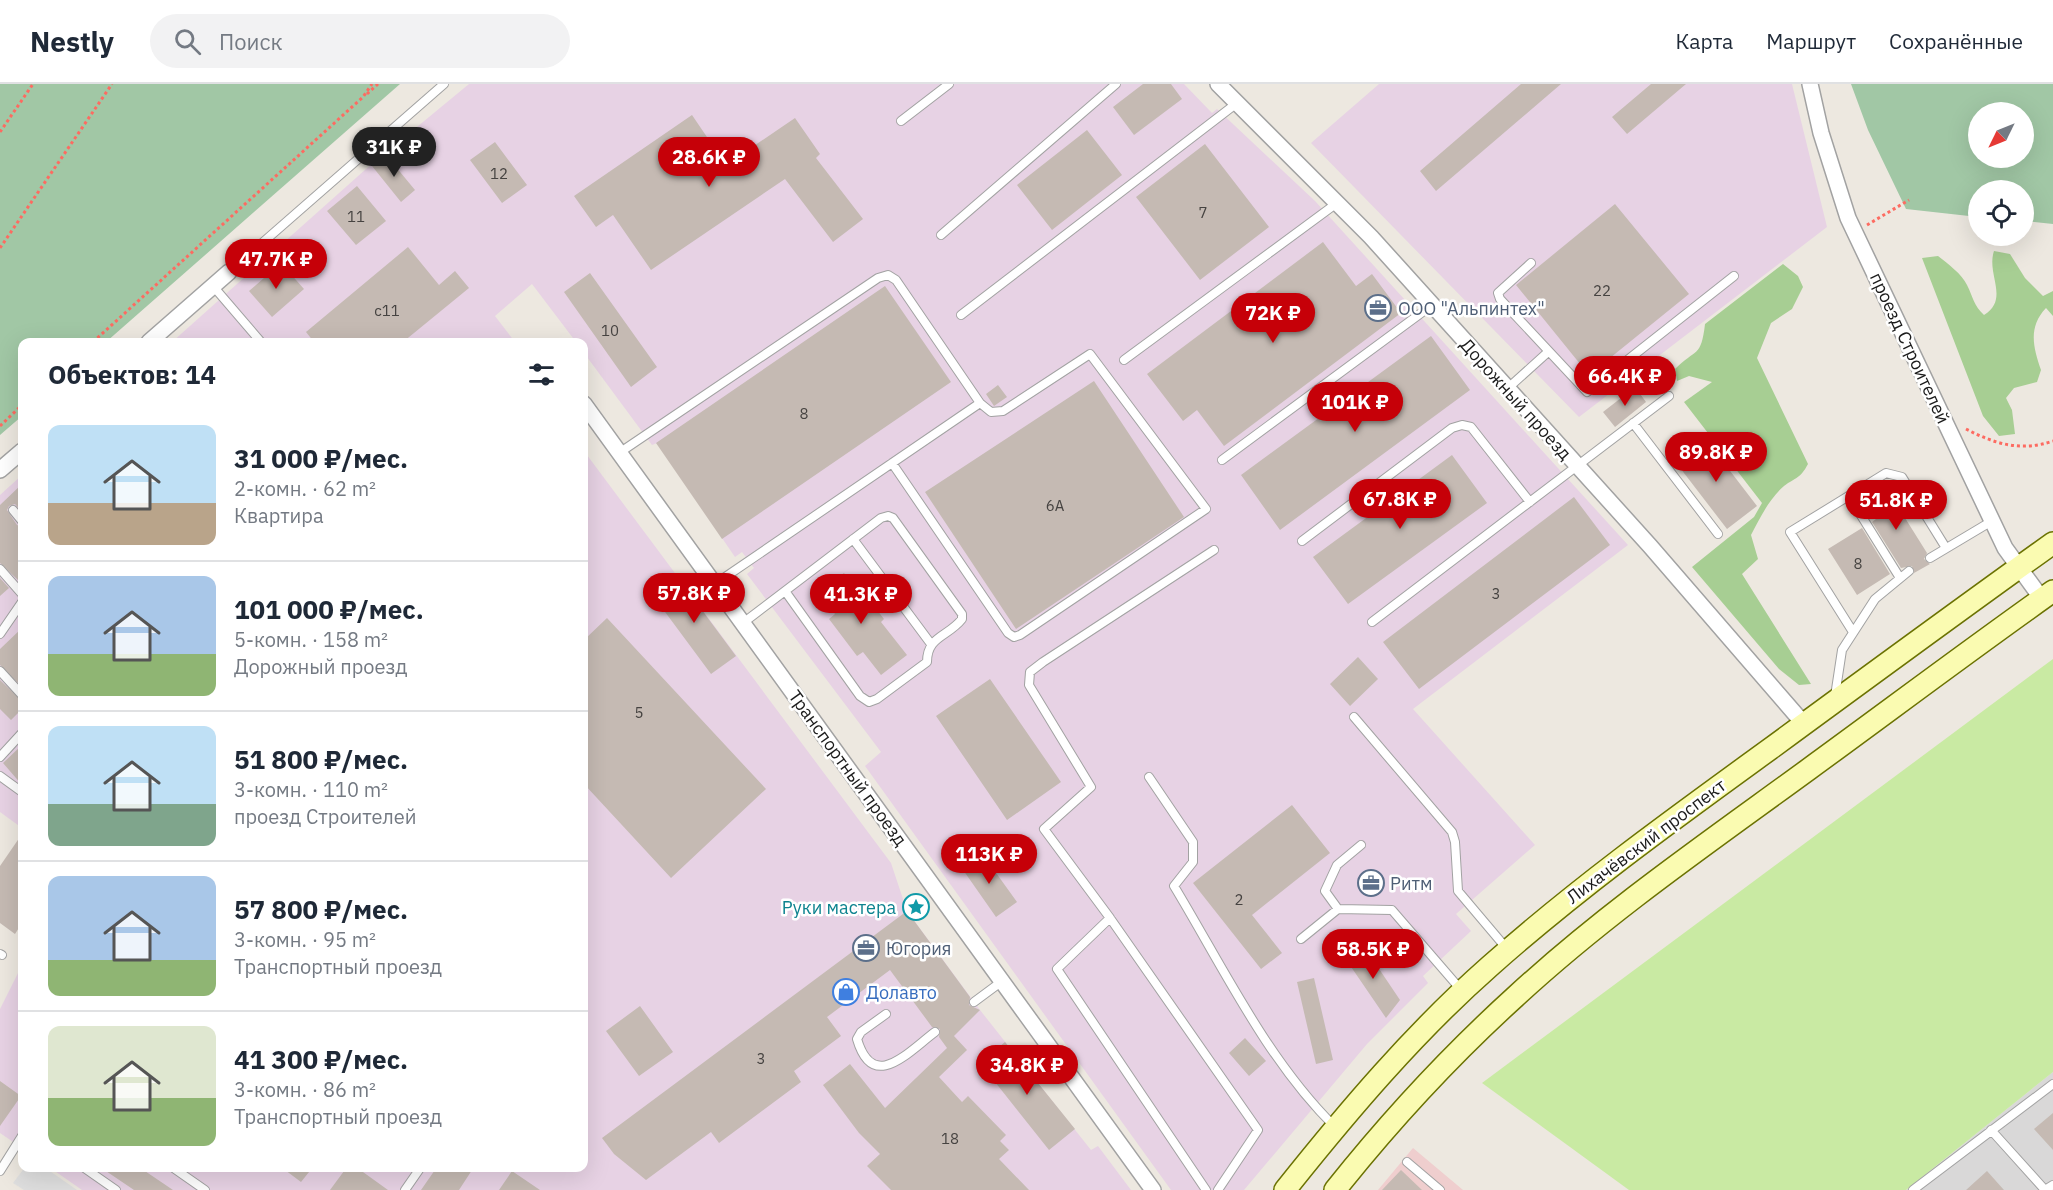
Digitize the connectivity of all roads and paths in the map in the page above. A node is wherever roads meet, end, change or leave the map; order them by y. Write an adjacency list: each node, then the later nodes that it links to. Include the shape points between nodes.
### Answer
1 (33, 84): 13 (path)
2 (112, 84): 18 (path)
3 (372, 84): 10 (path)
4 (378, 84): 10 (path)
5 (444, 84): 20 (lane)
6 (949, 84): 12 (lane)
7 (1116, 84): 17 (lane)
8 (1218, 84): 11 (street, Дорожный проезд)
9 (1810, 84): 16 (street, проезд Строителей, via 1821,133)
10 (363, 98): 25 (path)
11 (1237, 103): 15 (street, Дорожный проезд); 24 (lane)
12 (902, 121)
13 (0, 132)
14 (1910, 201): 16 (path)
15 (1337, 203): 23 (street, Дорожный проезд); 29 (lane)
16 (1855, 232): 35 (street, проезд Строителей)
17 (940, 235)
18 (0, 248)
19 (1531, 263): 28 (lane, via 1498,293)
20 (229, 272): 22 (street)
21 (1734, 276): 28 (lane, via 1590,391 1584,391)
22 (213, 286): 26 (street); 27 (lane)
23 (1432, 305): 30 (street, Дорожный проезд); 41 (lane)
24 (961, 315)
25 (97, 338)
26 (153, 338)
27 (258, 338)
28 (1548, 352): 30 (lane)
29 (1124, 360)
30 (1507, 390): 43 (street, Дорожный проезд)
31 (1669, 396): 36 (lane)
32 (980, 403): 39 (lane, via 896,280 888,275 878,278); 42 (lane); 42 (lane, via 991,412 1003,411 1090,354 1206,509 1014,637)
33 (18, 409): 37 (path)
34 (588, 409): 39 (street, Транспортный проезд)
35 (1943, 417): 38 (path, via 1991,442 2034,447); 49 (street, проезд Строителей)
36 (1633, 423): 43 (lane); 50 (lane)
37 (0, 426)
38 (2053, 441)
39 (620, 453): 61 (street, Транспортный проезд)
40 (18, 454): 44 (street)
41 (1222, 460)
42 (892, 463): 61 (lane)
43 (1576, 466): 46 (lane); 77 (street, Дорожный проезд)
44 (0, 470)
45 (1849, 496): 54 (lane, via 1886,473 1902,477); 60 (lane); 70 (lane, via 1790,532)
46 (1530, 502): 52 (lane, via 1471,427 1462,425 1452,428); 68 (lane)
47 (13, 510): 48 (lane)
48 (18, 516)
49 (1992, 520): 54 (lane); 57 (street, проезд Строителей)
50 (1718, 534)
51 (853, 539): 63 (lane); 72 (lane); 72 (lane, via 881,518 893,518 962,614 959,624)
52 (1302, 541)
53 (2053, 543): 57 (main road, Лихачёвский проспект)
54 (1946, 548): 56 (lane)
55 (1215, 550): 86 (lane, via 1030,672 1029,685 1091,787 1044,829)
56 (1930, 558)
57 (2019, 567): 64 (street, проезд Строителей); 75 (main road, Лихачёвский проспект)
58 (0, 569): 62 (lane)
59 (1908, 571): 60 (lane)
60 (1900, 578): 70 (lane, via 1875,599)
61 (715, 584): 69 (street, Транспортный проезд)
62 (18, 589)
63 (785, 591): 69 (lane); 72 (lane, via 860,696 869,702 927,662)
64 (2047, 595): 104 (main road, via 1578,942 1456,1054 1398,1115)
65 (18, 610): 66 (lane)
66 (16, 614): 67 (lane); 71 (lane)
67 (18, 616)
68 (1372, 622)
69 (743, 623): 89 (street, Транспортный проезд)
70 (1853, 632): 75 (lane, via 1842,650)
71 (0, 634)
72 (931, 644)
73 (0, 671): 74 (lane)
74 (18, 690)
75 (1834, 702): 77 (main road, Лихачёвский проспект)
76 (1354, 717): 88 (lane, via 1452,832 1458,891)
77 (1804, 724): 88 (main road, Лихачёвский проспект, via 1619,860)
78 (18, 736): 79 (lane)
79 (3, 745): 80 (lane)
80 (0, 757)
81 (0, 776): 83 (lane)
82 (1149, 777): 95 (lane, via 1193,842 1193,862 1174,886 1264,1036 1313,1106)
83 (18, 789)
84 (1361, 845): 85 (lane, via 1337,865 1325,891)
85 (1338, 909): 87 (lane); 90 (lane, via 1392,910)
86 (1110, 918): 109 (lane, via 1057,969); 110 (lane, via 1258,1130)
87 (1301, 939)
88 (1508, 950): 90 (main road, Лихачёвский проспект)
89 (1001, 982): 91 (lane); 108 (street, Транспортный проезд)
90 (1463, 992): 95 (main road, Лихачёвский проспект)
91 (974, 1002)
92 (886, 1014): 93 (lane, via 857,1039 874,1066 890,1064)
93 (935, 1032)
94 (2053, 1084): 96 (lane)
95 (1336, 1128): 111 (main road, Лихачёвский проспект)
96 (1991, 1130): 113 (lane); 114 (lane)
97 (18, 1142): 99 (lane)
98 (1407, 1162): 112 (lane)
99 (0, 1171)
100 (90, 1172): 105 (lane)
101 (179, 1172): 106 (lane)
102 (418, 1172): 107 (lane)
103 (2053, 1185): 114 (lane)
104 (1340, 1188)
105 (116, 1190)
106 (206, 1190)
107 (405, 1190)
108 (1153, 1190)
109 (1206, 1190)
110 (1218, 1190)
111 (1285, 1190)
112 (1440, 1190)
113 (1913, 1190)
114 (2044, 1190)

